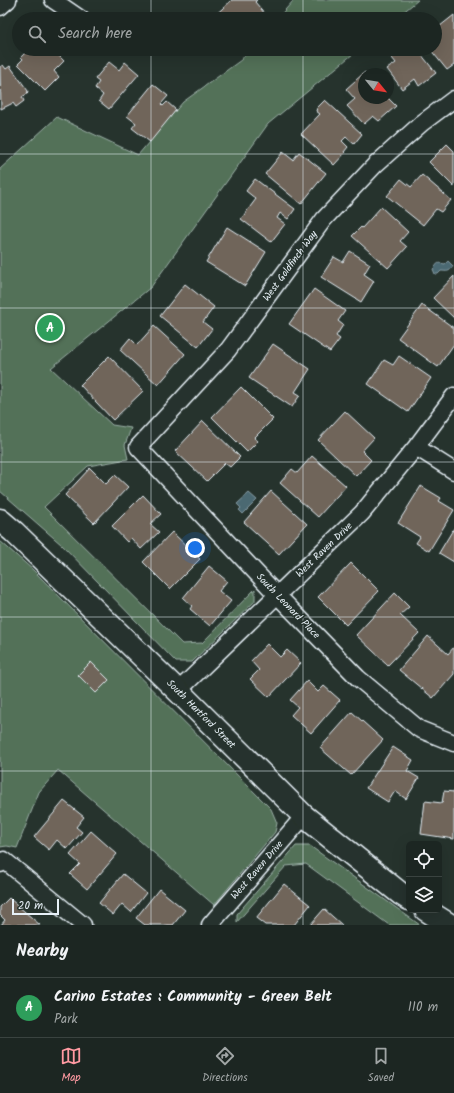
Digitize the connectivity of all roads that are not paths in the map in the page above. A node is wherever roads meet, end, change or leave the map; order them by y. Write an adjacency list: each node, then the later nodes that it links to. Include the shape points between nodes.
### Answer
1 (8, 0): 3 (street)
2 (53, 0): 4 (street)
3 (0, 7)
4 (71, 12)
5 (454, 99): 7 (street, West Goldfinch Way, via 422,123 375,165 324,219 228,350)
6 (454, 396): 8 (street, West Raven Drive)
7 (138, 447): 11 (street, South Leonard Place)
8 (416, 447): 9 (street); 11 (street, West Raven Drive, via 362,513)
9 (454, 471)
10 (0, 520): 12 (street, South Hartford Street)
11 (278, 596): 12 (street, West Raven Drive); 13 (street, South Leonard Place, via 358,678 388,704 418,729)
12 (178, 691): 14 (street, South Hartford Street)
13 (454, 743)
14 (304, 816): 16 (street, South Hartford Street); 18 (street, West Raven Drive)
15 (2, 862): 19 (street)
16 (406, 897)
17 (431, 913): 20 (street)
18 (216, 923)
19 (83, 925)
20 (450, 925)

